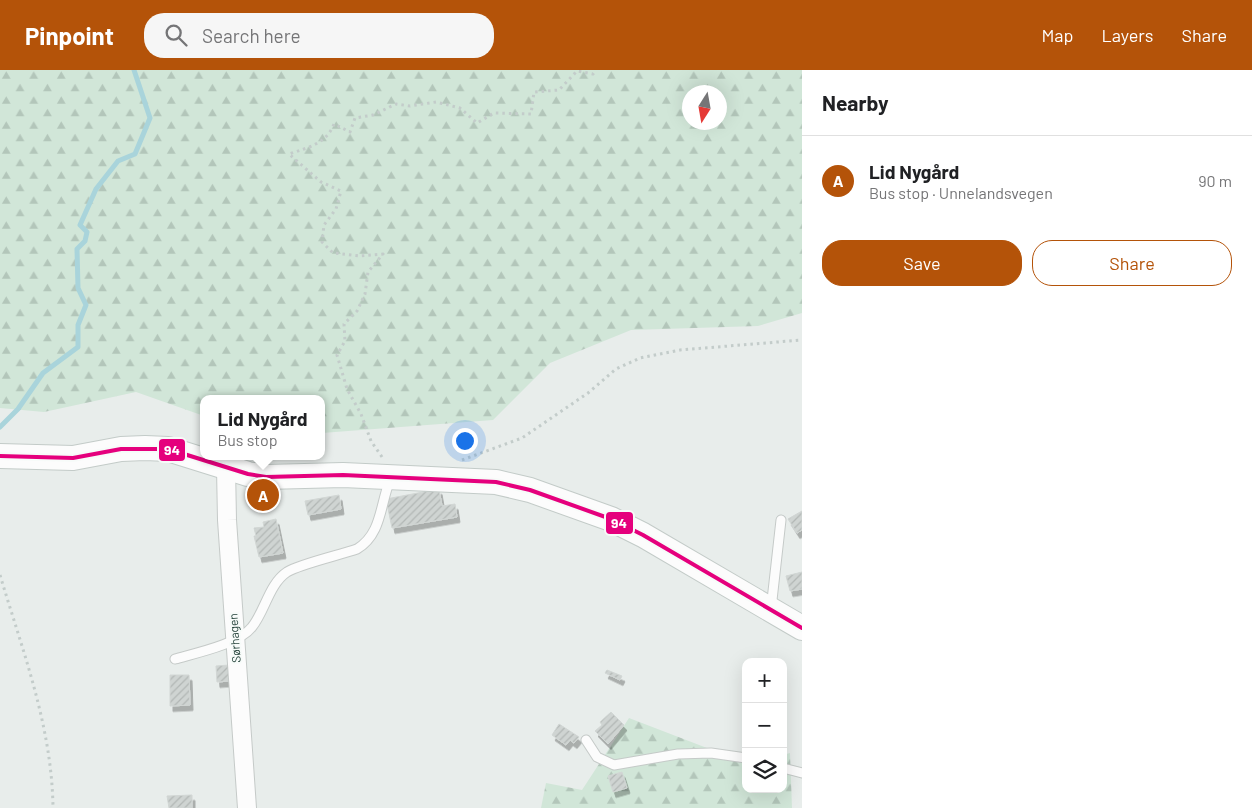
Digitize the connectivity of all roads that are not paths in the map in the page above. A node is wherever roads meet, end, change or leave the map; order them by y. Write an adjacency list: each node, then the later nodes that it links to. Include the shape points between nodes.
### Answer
1 (0, 456): 2 (main road, via 73,458 145,448 168,449)
2 (200, 459)
3 (202, 460): 4 (main road)
4 (226, 468): 5 (main road, via 266,477 344,475); 9 (street, Sørhagen)
5 (391, 468): 7 (main road, via 444,479 496,482 530,490 611,519); 9 (lane, via 374,533 367,543 357,550 288,572 272,591 253,627)
6 (781, 520): 7 (lane)
7 (771, 610): 8 (main road)
8 (802, 628)
9 (235, 641): 10 (lane); 15 (street, Sørhagen)
10 (174, 659)
11 (586, 740): 12 (lane, via 597,757 614,764 678,754 711,753)
12 (742, 757)
13 (787, 769): 14 (lane)
14 (802, 773)
15 (246, 808)

